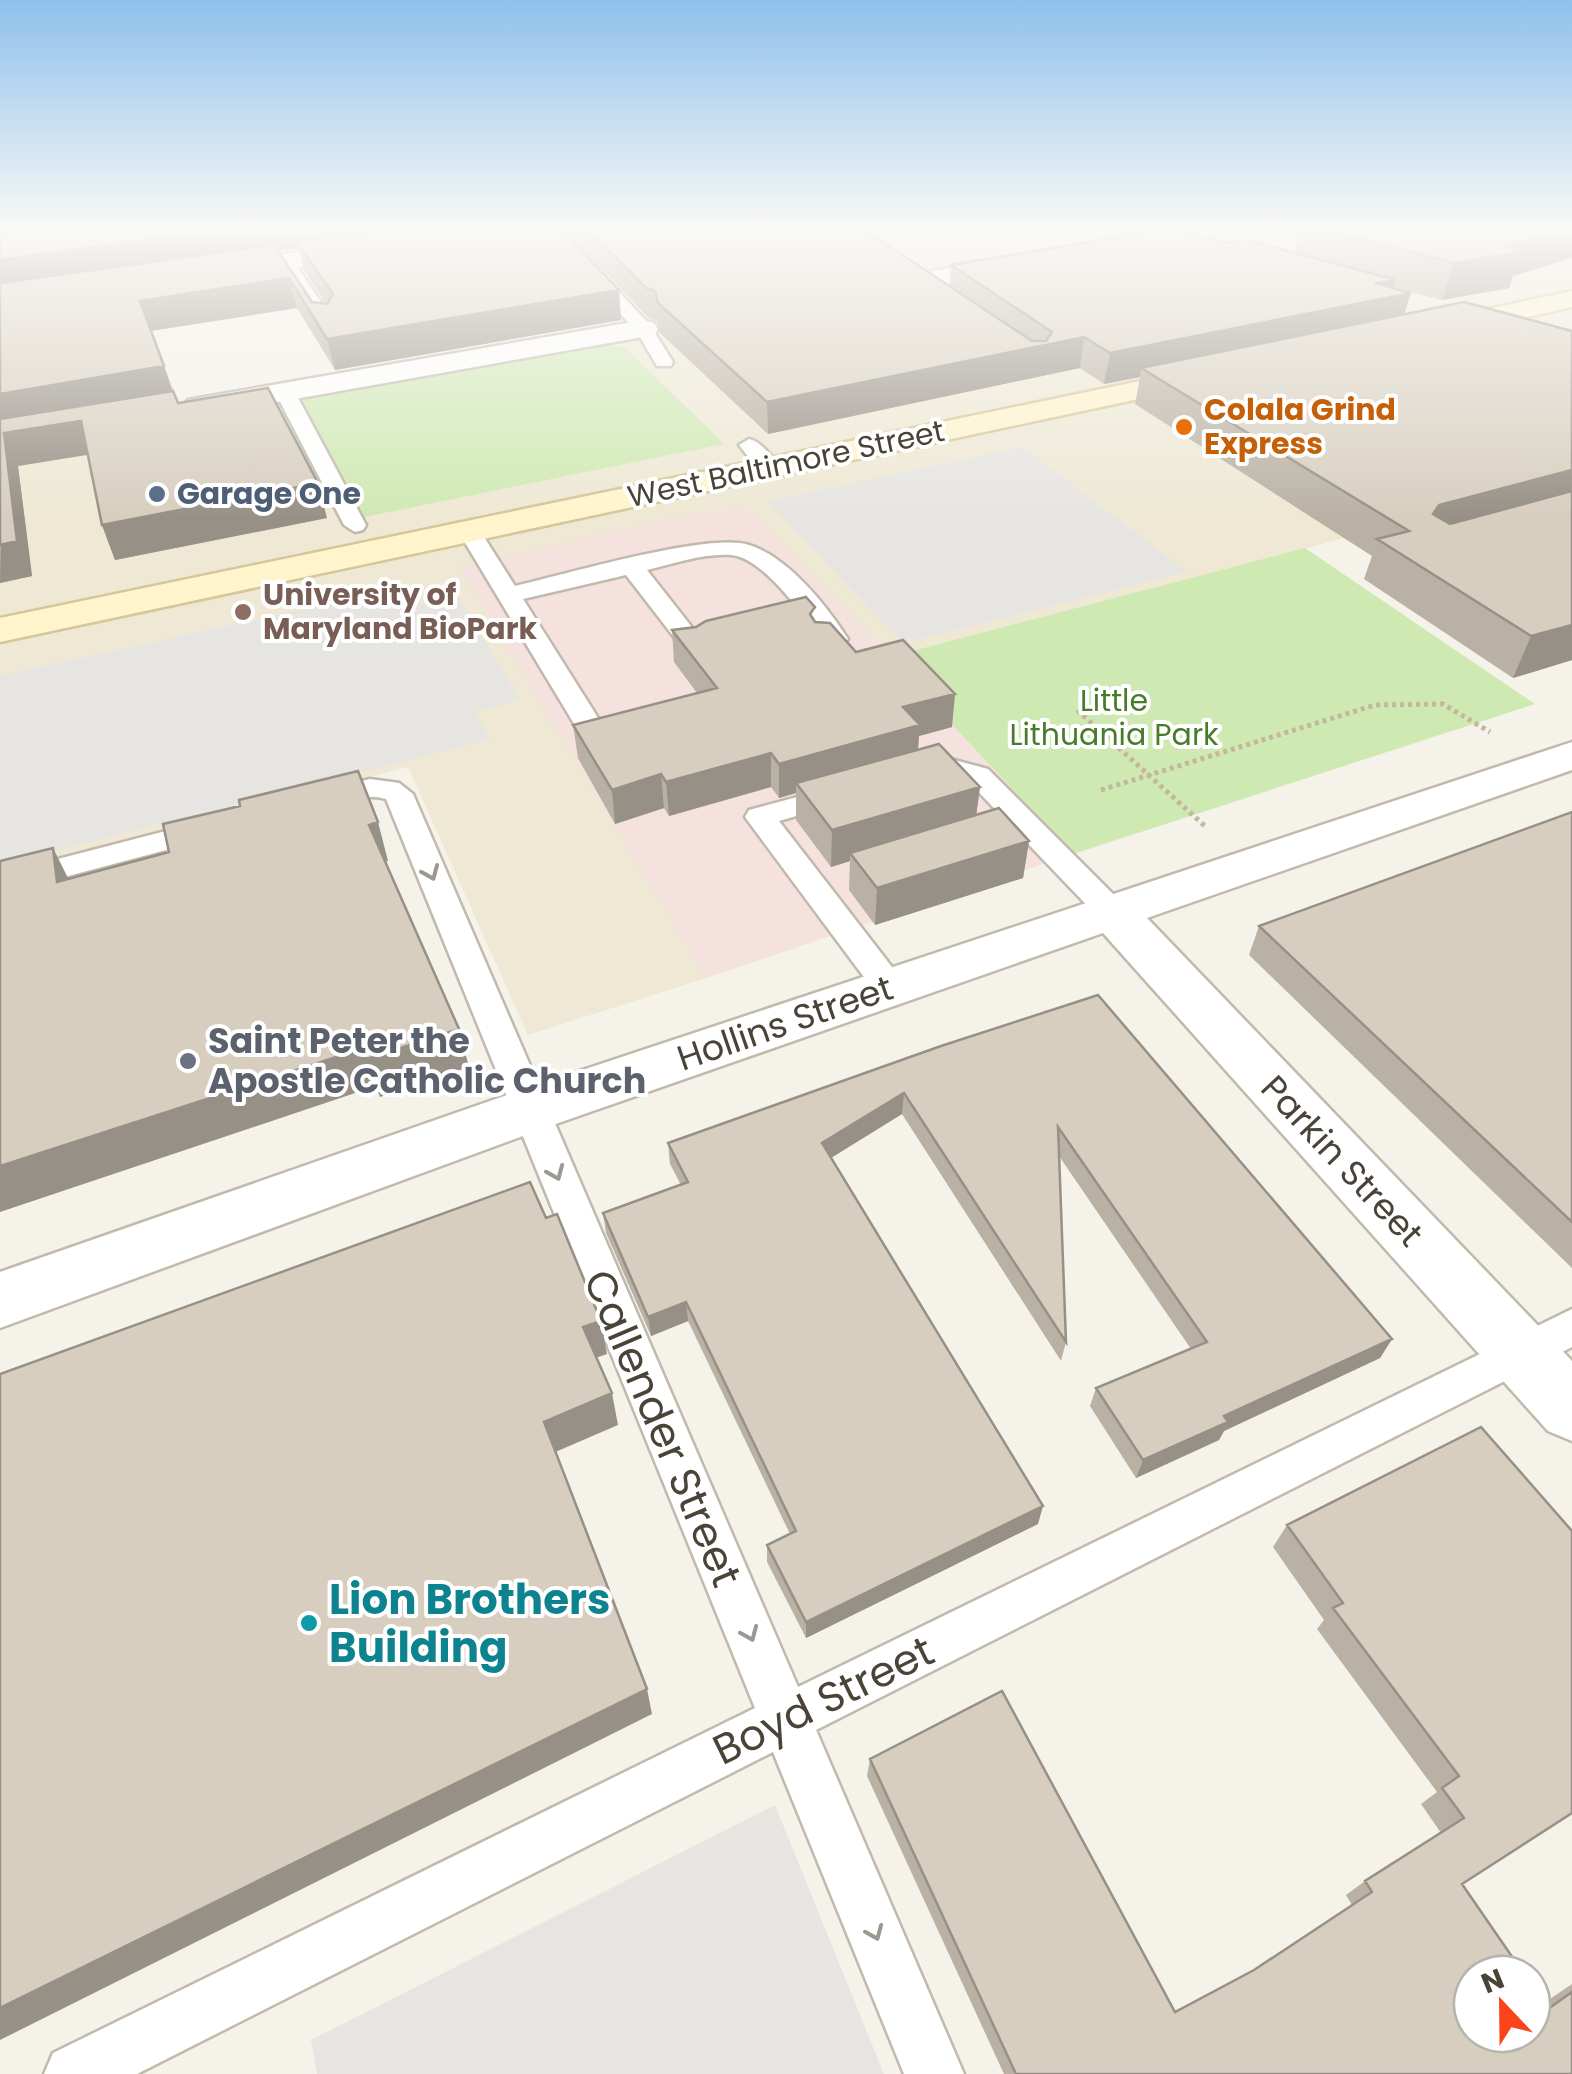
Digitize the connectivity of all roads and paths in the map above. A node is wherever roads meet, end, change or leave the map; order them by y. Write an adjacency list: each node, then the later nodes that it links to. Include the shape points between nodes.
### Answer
1 (640, 325): 4 (lane)
2 (1450, 325): 5 (main road)
3 (1489, 325): 6 (street)
4 (644, 329): 7 (lane); 9 (street)
5 (1402, 335)
6 (1524, 335)
7 (664, 362)
8 (1249, 367): 12 (main road, West Baltimore Street, via 759,456)
9 (284, 392): 10 (street); 11 (lane)
10 (171, 412)
11 (356, 525)
12 (468, 531): 14 (lane); 15 (main road, West Baltimore Street)
13 (632, 567): 14 (lane); 16 (lane, via 704,550 744,550 832,634); 17 (lane)
14 (508, 595): 19 (lane)
15 (0, 630)
16 (826, 647)
17 (696, 649)
18 (1078, 710): 22 (path)
19 (586, 720)
20 (1496, 735): 22 (path, via 1443,704 1376,705)
21 (1572, 755): 32 (street, Hollins Street)
22 (1150, 775): 23 (path); 27 (path)
23 (1101, 790)
24 (290, 808): 34 (lane, Callender Street, one-way to 34, via 368,787 398,794)
25 (1024, 822): 28 (lane); 31 (lane, via 978,775 946,764 760,817); 32 (lane)
26 (232, 823): 30 (lane)
27 (1211, 830)
28 (989, 833)
29 (848, 876): 31 (lane)
30 (0, 884)
31 (812, 886): 33 (lane)
32 (1113, 912): 33 (street, Hollins Street); 36 (street, Parkin Street)
33 (890, 988): 34 (street, Hollins Street)
34 (530, 1110): 35 (street, Hollins Street); 38 (lane, Callender Street, one-way to 38)
35 (0, 1300)
36 (1546, 1340): 37 (street, Parkin Street); 38 (lane, Boyd Street)
37 (1572, 1409)
38 (785, 1718): 39 (lane, Boyd Street); 40 (lane, Callender Street, one-way to 40)
39 (74, 2074)
40 (934, 2074)

